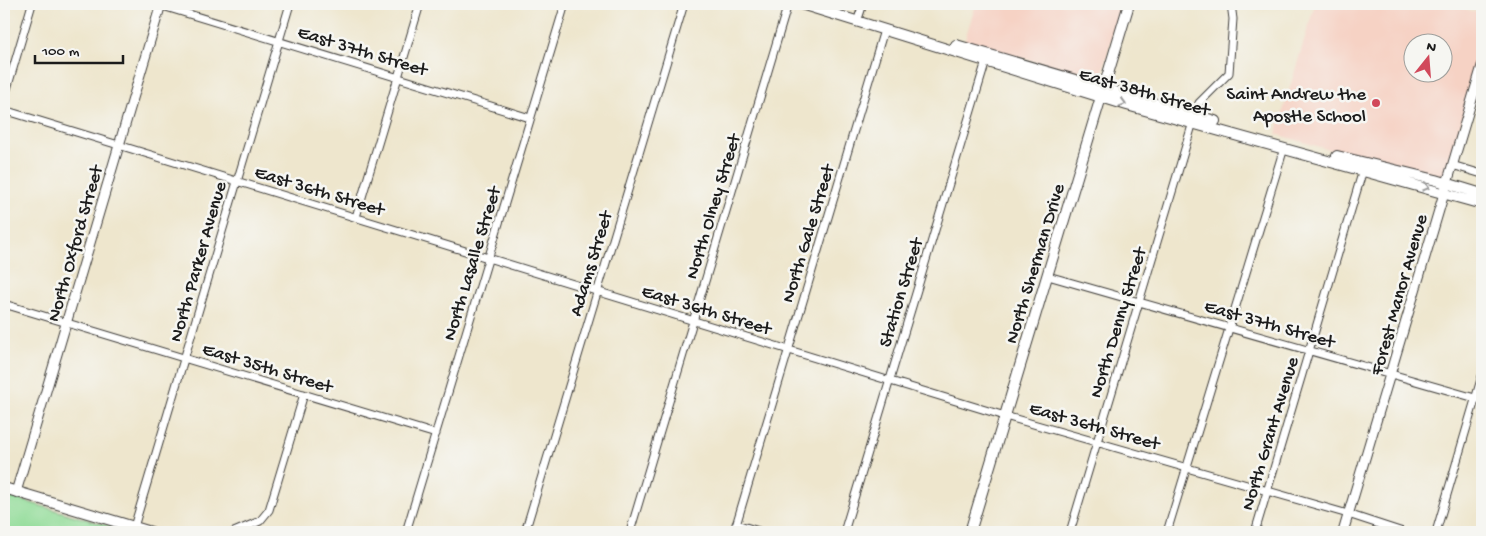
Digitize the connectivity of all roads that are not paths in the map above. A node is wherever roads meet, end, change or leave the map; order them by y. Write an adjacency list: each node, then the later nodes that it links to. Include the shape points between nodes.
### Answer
1 (32, 4): 20 (street)
2 (159, 4): 15 (street, East 37th Street); 24 (street, North Oxford Street)
3 (290, 4): 15 (street, North Parker Avenue)
4 (420, 4): 18 (street)
5 (565, 4): 22 (street, North Lasalle Street)
6 (684, 4): 36 (street, Adams Street)
7 (788, 4): 39 (street, North Olney Street)
8 (801, 4): 14 (main road, East 38th Street)
9 (823, 4): 13 (main road, East 38th Street)
10 (863, 4): 13 (street)
11 (1129, 4): 19 (main road, North Sherman Drive)
12 (1232, 4): 23 (street, North Denny Street, via 1230,73 1199,103)
13 (859, 16): 19 (main road, East 38th Street)
14 (884, 30): 16 (main road, East 38th Street); 42 (street, North Gale Street)
15 (279, 40): 18 (street, East 37th Street); 29 (street, North Parker Avenue)
16 (986, 61): 19 (main road, East 38th Street); 47 (street, Station Street)
17 (1482, 66): 26 (street, Forest Manor Avenue)
18 (398, 77): 22 (street, East 37th Street); 33 (street)
19 (1103, 93): 23 (main road, East 38th Street); 35 (main road, North Sherman Drive)
20 (4, 99)
21 (4, 110): 24 (street, East 36th Street)
22 (530, 118): 34 (street, North Lasalle Street)
23 (1194, 119): 25 (main road, East 38th Street); 30 (main road, East 38th Street); 37 (street, North Denny Street)
24 (119, 145): 29 (street, East 36th Street); 40 (street, North Oxford Street)
25 (1284, 148): 27 (main road, East 38th Street); 41 (street)
26 (1452, 165): 28 (street); 30 (street, Forest Manor Avenue)
27 (1363, 170): 30 (main road, East 38th Street, one-way to 30); 43 (street, North Grant Avenue)
28 (1482, 174)
29 (237, 181): 33 (street, East 36th Street); 44 (street, North Parker Avenue)
30 (1445, 188): 31 (main road, East 38th Street); 32 (main road, East 38th Street); 45 (street, Forest Manor Avenue)
31 (1482, 194)
32 (1482, 204)
33 (356, 217): 34 (street, East 36th Street)
34 (489, 258): 36 (street, East 36th Street); 51 (street, North Lasalle Street)
35 (1048, 276): 37 (street, East 37th Street); 50 (main road, North Sherman Drive)
36 (598, 292): 39 (street, East 36th Street); 63 (street, Adams Street)
37 (1139, 302): 41 (street, East 37th Street); 52 (street, North Denny Street)
38 (4, 304): 40 (street, East 35th Street)
39 (694, 320): 42 (street, East 36th Street); 64 (street, North Olney Street)
40 (66, 323): 44 (street, East 35th Street); 56 (street, North Oxford Street)
41 (1229, 327): 43 (street, East 37th Street); 53 (street)
42 (788, 350): 47 (street, East 36th Street); 58 (street, North Gale Street)
43 (1310, 350): 45 (street, East 37th Street); 55 (street, North Grant Avenue)
44 (185, 358): 48 (street, East 35th Street); 59 (street, North Parker Avenue)
45 (1390, 374): 49 (street, East 37th Street); 57 (street, Forest Manor Avenue)
46 (1482, 376): 49 (street)
47 (890, 380): 50 (street, East 36th Street); 67 (street, Station Street)
48 (304, 394): 51 (street, East 35th Street); 61 (street, via 269,510 260,521)
49 (1479, 399): 74 (street)
50 (1006, 416): 52 (street, East 36th Street); 68 (main road, North Sherman Drive)
51 (436, 434): 62 (street, North Lasalle Street)
52 (1097, 442): 53 (street, East 36th Street); 69 (street, North Denny Street)
53 (1187, 468): 55 (street, East 36th Street); 70 (street)
54 (4, 488): 56 (main road)
55 (1268, 490): 57 (street, East 36th Street); 71 (street, North Grant Avenue)
56 (16, 492): 59 (main road)
57 (1348, 514): 72 (street, Forest Manor Avenue); 73 (street, East 36th Street)
58 (736, 524): 65 (street, North Gale Street); 66 (street)
59 (134, 527): 60 (main road)
60 (151, 532)
61 (234, 532)
62 (406, 532)
63 (525, 532)
64 (630, 532)
65 (734, 532)
66 (762, 532)
67 (844, 532)
68 (970, 532)
69 (1070, 532)
70 (1168, 532)
71 (1255, 532)
72 (1343, 532)
73 (1403, 532)
74 (1436, 532)

